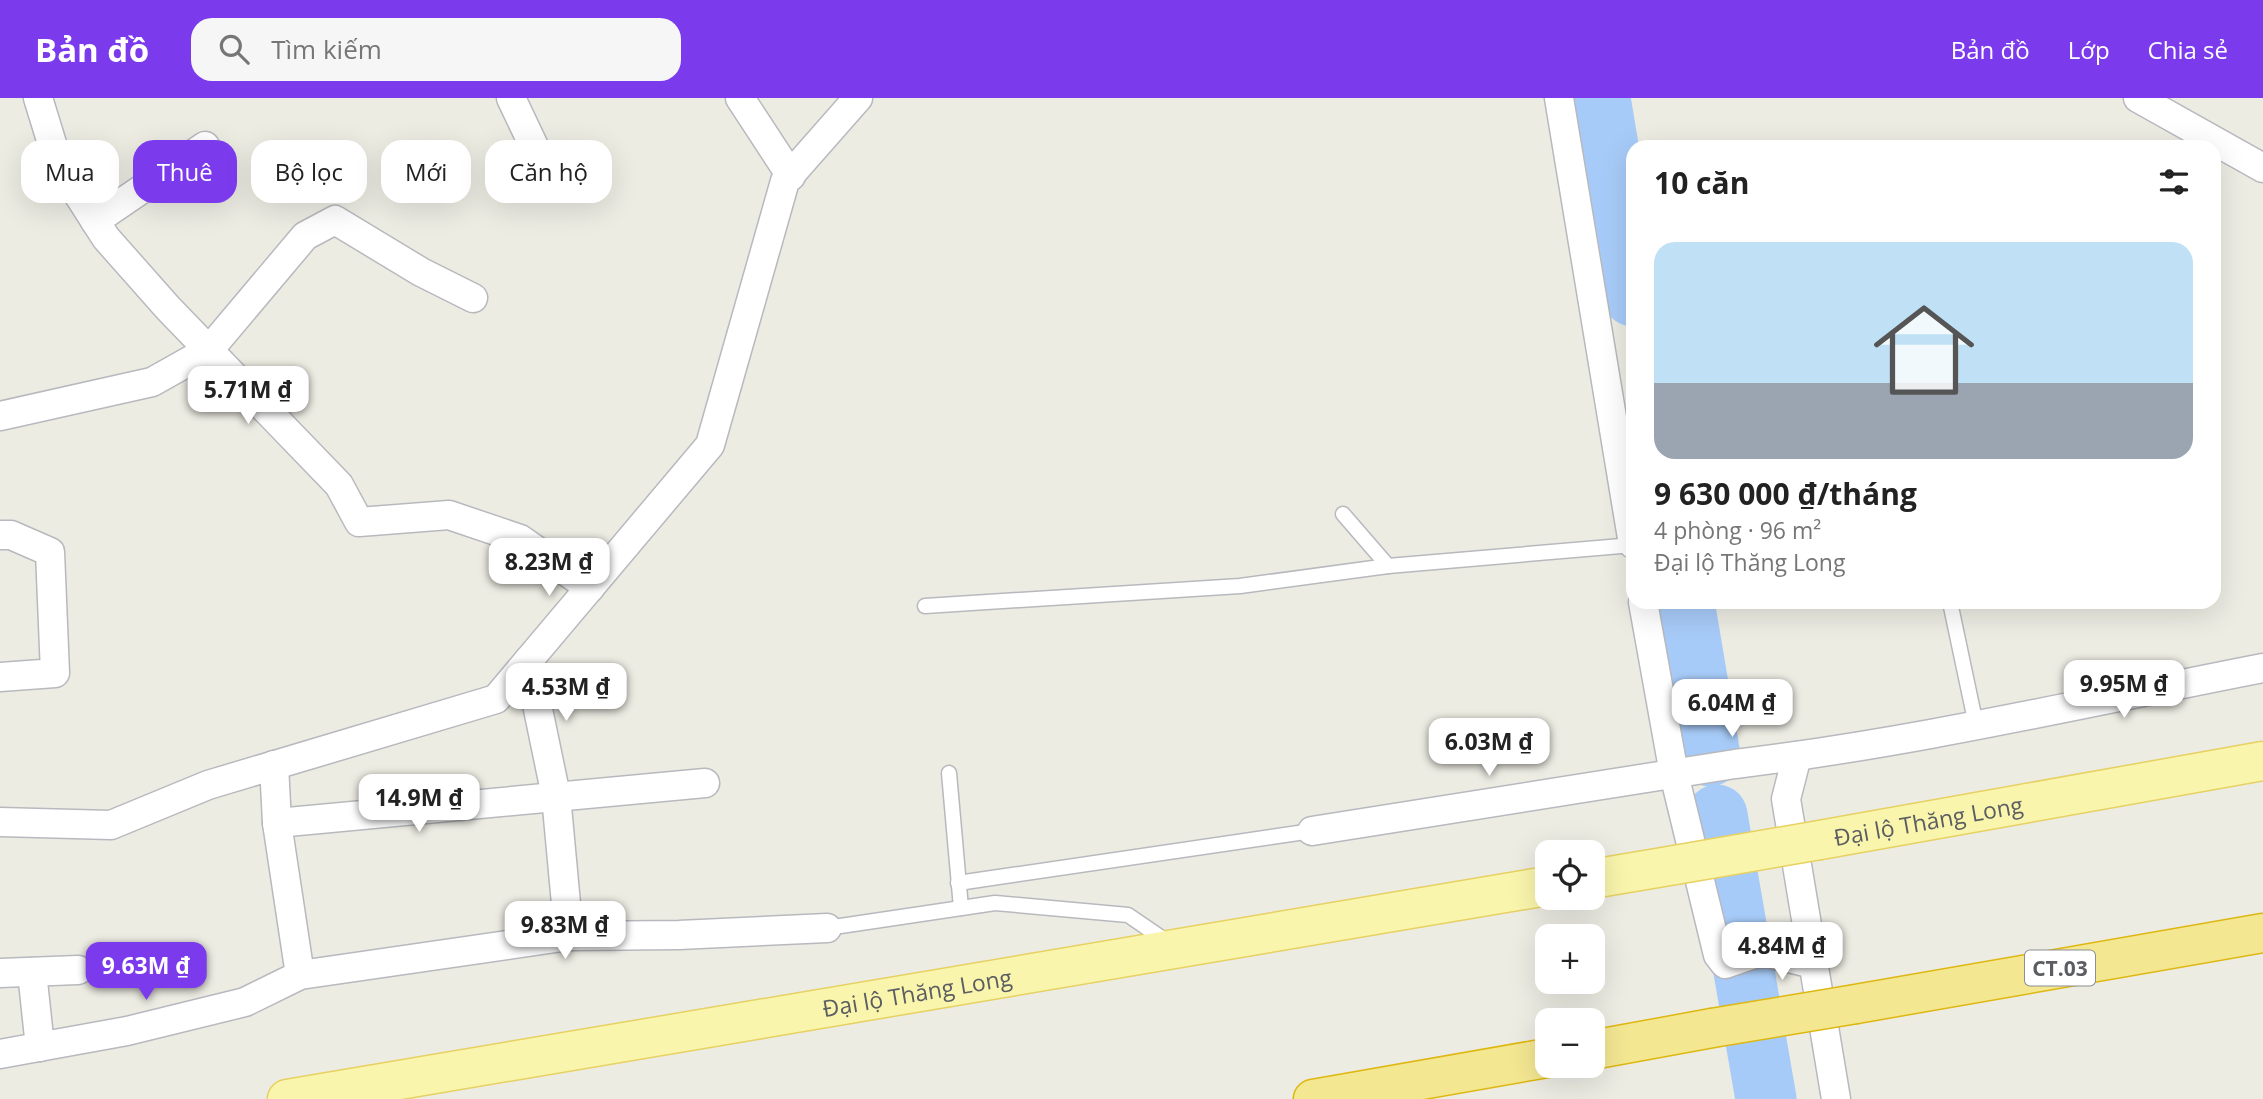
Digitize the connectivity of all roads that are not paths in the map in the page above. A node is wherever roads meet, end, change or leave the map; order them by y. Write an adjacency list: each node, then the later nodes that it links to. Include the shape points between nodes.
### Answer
1 (38, 98): 13 (street, via 58,163)
2 (511, 98): 7 (street)
3 (740, 98): 11 (street)
4 (858, 98): 11 (street)
5 (1559, 98): 17 (street)
6 (2138, 98): 8 (street)
7 (531, 140)
8 (2213, 140)
9 (2221, 144): 10 (street)
10 (2263, 168)
11 (791, 176): 22 (street, via 785,181 769,234 710,446)
12 (133, 195): 13 (street)
13 (95, 221): 15 (street, via 114,248)
14 (473, 298): 15 (street, via 335,220 305,236)
15 (209, 351): 16 (street, via 152,382); 22 (street, via 339,485 359,522 449,515 520,539)
16 (0, 416)
17 (1626, 503)
18 (1343, 514): 21 (lane)
19 (0, 535): 28 (street, via 11,534 50,552 55,673)
20 (1626, 546): 21 (lane)
21 (1388, 566): 23 (lane, via 1240,586)
22 (590, 588): 26 (street)
23 (925, 606)
24 (1644, 609): 34 (street)
25 (1951, 609): 29 (lane)
26 (528, 662): 32 (street, via 496,699); 36 (street)
27 (2263, 668): 29 (street)
28 (0, 677)
29 (1976, 725): 30 (street)
30 (1797, 756): 34 (street); 48 (street, via 1786,799)
31 (2263, 761): 40 (main road, Đại lộ Thăng Long, bridge)
32 (274, 765): 37 (street, via 208,785 111,825); 38 (street)
33 (949, 773): 41 (lane)
34 (1674, 774): 39 (street); 48 (street, via 1717,955 1725,964 1768,953)
35 (705, 783): 36 (street)
36 (556, 796): 38 (street); 46 (street)
37 (0, 822)
38 (277, 823): 52 (street)
39 (1312, 831): 41 (lane)
40 (1605, 877)
41 (958, 883): 43 (lane)
42 (1535, 888): 47 (main road, Đại lộ Thăng Long)
43 (961, 908): 44 (lane); 47 (lane, via 995,903 1128,915)
44 (827, 928): 46 (street)
45 (2263, 933): 54 (highway, CT.03, bridge)
46 (569, 936): 52 (street)
47 (1175, 948): 57 (main road, Đại lộ Thăng Long)
48 (1813, 964): 59 (street)
49 (78, 970): 50 (street)
50 (32, 972): 51 (street); 53 (street)
51 (0, 974)
52 (300, 975): 53 (street, via 245,1002 127,1031)
53 (40, 1046): 55 (street)
54 (1605, 1048)
55 (0, 1054)
56 (1535, 1060): 58 (highway)
57 (287, 1099)
58 (1313, 1099)
59 (1836, 1099)

